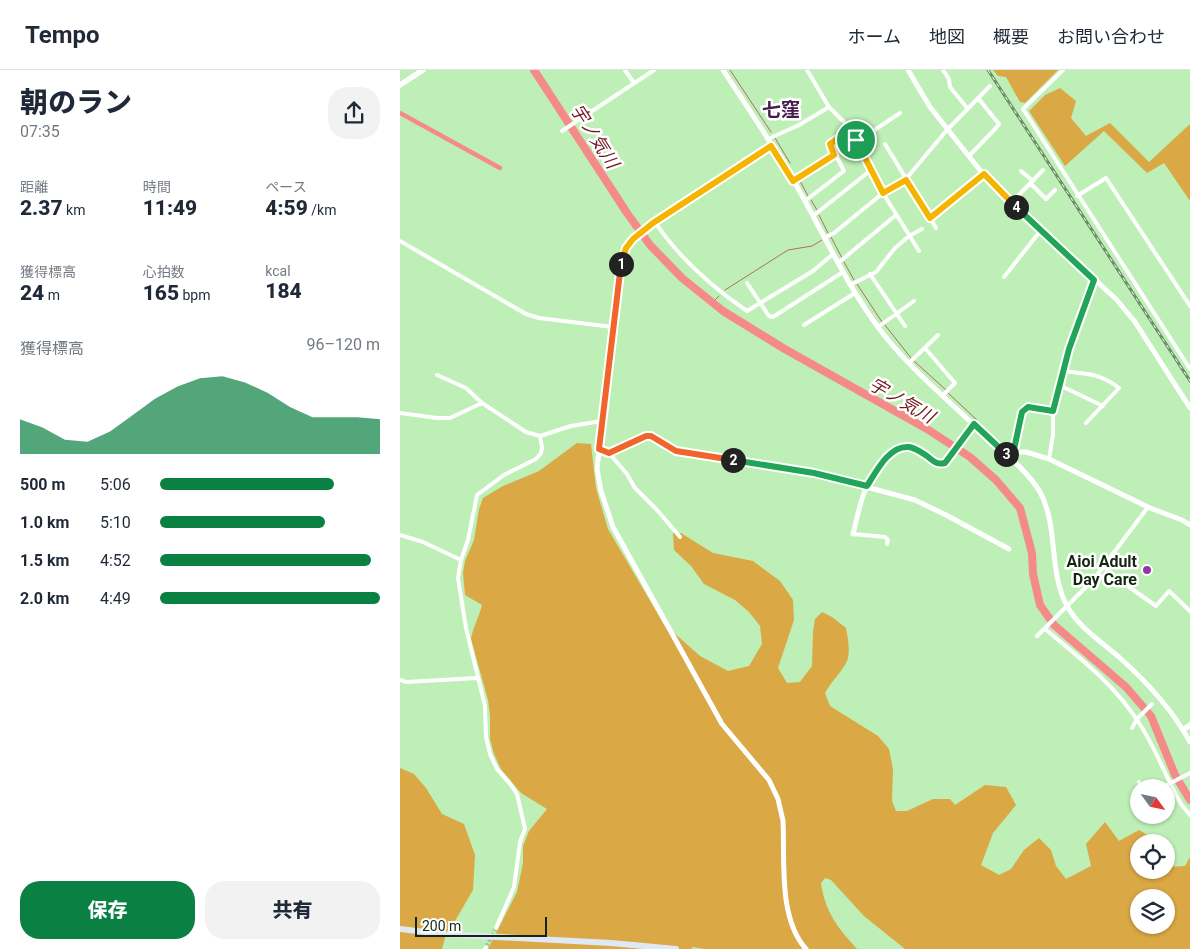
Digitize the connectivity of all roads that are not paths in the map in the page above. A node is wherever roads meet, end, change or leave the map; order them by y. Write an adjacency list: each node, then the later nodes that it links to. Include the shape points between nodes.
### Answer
1 (423, 70): 10 (main road)
2 (625, 70): 9 (street)
3 (654, 70): 9 (street)
4 (725, 70): 19 (street)
5 (807, 70): 13 (street)
6 (908, 70): 17 (street)
7 (943, 70): 14 (street, via 950,87)
8 (1063, 70): 34 (street, via 1022,109)
9 (634, 83): 18 (street)
10 (400, 85)
11 (990, 86): 12 (street)
12 (978, 98): 14 (street); 24 (street, via 998,124)
13 (829, 107): 16 (street); 19 (street)
14 (968, 109): 17 (street)
15 (900, 113): 20 (street)
16 (850, 130): 20 (street); 23 (street, via 830,144)
17 (947, 130): 24 (street); 29 (street)
18 (562, 131)
19 (768, 139): 22 (street)
20 (856, 140): 25 (street)
21 (885, 144): 29 (street)
22 (771, 146): 30 (street); 40 (street)
23 (834, 155): 30 (street); 35 (street, via 844,171)
24 (969, 156): 28 (street)
25 (870, 170): 33 (street); 38 (street)
26 (1043, 170): 31 (street)
27 (1021, 171): 31 (street)
28 (984, 174): 36 (street); 39 (street)
29 (906, 180): 33 (street); 39 (street)
30 (793, 181): 35 (street)
31 (1031, 182): 32 (street, via 1046,199); 36 (street)
32 (1055, 190)
33 (883, 193): 37 (street); 45 (street)
34 (1077, 196): 59 (street, via 1106,178); 68 (street)
35 (805, 201): 38 (street)
36 (1011, 203): 43 (street)
37 (896, 215): 44 (street); 49 (street)
38 (812, 216): 45 (street)
39 (930, 218): 42 (street)
40 (654, 223): 58 (street, via 723,294 747,311); 63 (street, via 626,248 621,261)
41 (922, 228): 44 (street)
42 (936, 228)
43 (1041, 230): 52 (street); 53 (street)
44 (909, 236): 47 (street); 51 (street, via 876,272)
45 (824, 238): 48 (street)
46 (400, 241): 63 (street, via 526,314)
47 (919, 251)
48 (833, 254): 49 (street); 58 (street, via 813,271)
49 (838, 263): 50 (street)
50 (842, 272): 55 (street); 58 (street, via 773,318)
51 (870, 274): 55 (street); 60 (street)
52 (1004, 277)
53 (1094, 280): 69 (street); 75 (street, via 1116,299 1134,322)
54 (746, 283): 58 (street)
55 (850, 285): 56 (street)
56 (855, 293): 61 (street); 64 (street)
57 (914, 301): 60 (street)
58 (761, 304)
59 (1190, 306)
60 (897, 314): 62 (street); 64 (street)
61 (804, 325)
62 (905, 326)
63 (613, 327): 78 (street)
64 (878, 327): 67 (street)
65 (938, 335): 66 (street)
66 (925, 348): 67 (street); 72 (street, via 955,383)
67 (909, 363): 72 (street)
68 (1190, 369)
69 (1062, 371): 71 (street); 74 (street, via 1099,375 1110,380 1119,388)
70 (437, 375): 73 (street, via 466,388)
71 (1059, 385): 74 (street); 76 (street)
72 (942, 396): 80 (street)
73 (482, 403): 77 (street, via 450,418); 81 (street, via 526,432)
74 (1103, 406): 79 (street)
75 (1190, 408)
76 (1053, 411): 85 (street, via 1028,407 1022,412); 86 (street)
77 (400, 413)
78 (602, 421): 81 (street); 83 (street)
79 (1086, 423)
80 (974, 424): 85 (street); 87 (street, via 945,463 939,464 914,448 905,447 887,457)
81 (540, 436): 95 (street, via 542,448 536,459 504,475 477,495)
82 (666, 446): 84 (street, via 646,436); 87 (street, via 682,453 814,473)
83 (599, 449): 84 (street); 117 (street, via 597,469 601,491 613,526 722,724 764,773 774,790 783,821 786,901 793,927)
84 (609, 453): 92 (street, via 635,488)
85 (1011, 456): 86 (street, via 1026,452); 97 (street, via 1041,494 1050,527 1054,568)
86 (1049, 459): 88 (street)
87 (867, 486): 90 (street); 94 (street, via 915,500)
88 (1148, 507): 89 (street); 96 (street)
89 (1190, 525)
90 (853, 534): 93 (street, via 885,537)
91 (400, 535): 95 (street)
92 (680, 537)
93 (888, 544)
94 (1010, 549)
95 (461, 560): 101 (street, via 458,578)
96 (1104, 566): 97 (street); 98 (street, via 1156,606 1169,591)
97 (1067, 606): 99 (street); 107 (street, via 1085,629 1137,674)
98 (1190, 611)
99 (1045, 629): 100 (street); 104 (street, via 1112,686)
100 (1037, 636)
101 (477, 678): 102 (street); 114 (street, via 485,706 490,754 516,794 526,828 520,842 514,887)
102 (400, 680)
103 (1152, 704): 104 (street)
104 (1137, 718): 106 (street); 110 (street)
105 (1190, 725): 107 (main road)
106 (1132, 728)
107 (1183, 730): 108 (street)
108 (1190, 742)
109 (1188, 774): 111 (street)
110 (1168, 779)
111 (1175, 780)
112 (1175, 793): 113 (street)
113 (1190, 815)
114 (496, 928)
115 (400, 929): 116 (main road)
116 (676, 949)
117 (806, 949)

